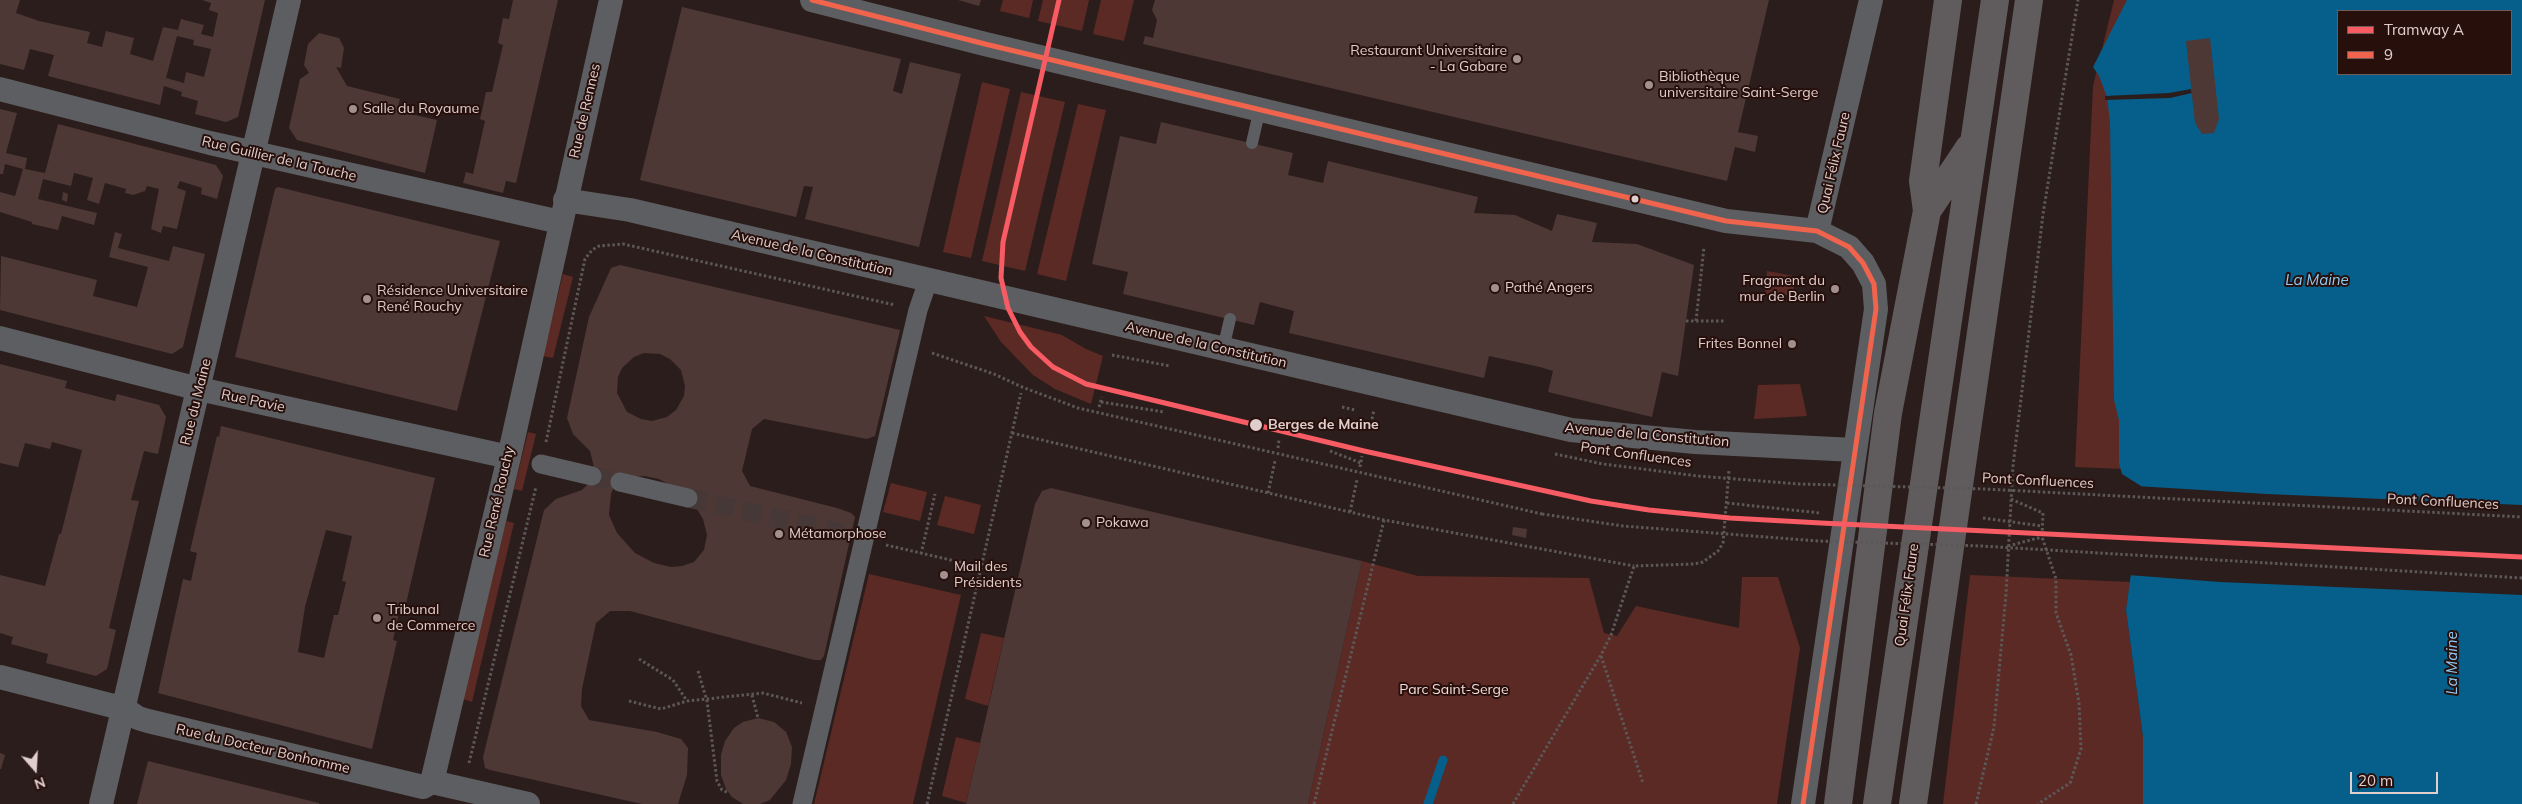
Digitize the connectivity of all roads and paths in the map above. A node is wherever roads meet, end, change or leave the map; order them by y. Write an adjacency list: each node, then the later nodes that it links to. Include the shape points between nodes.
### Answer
1 (289, 0): 13 (street, Rue du Maine)
2 (611, 0): 14 (street, Rue de Rennes)
3 (812, 0): 10 (street)
4 (1871, 0): 16 (street, Quai Félix Faure)
5 (1948, 0): 15 (highway, via 1922,181)
6 (1996, 0): 11 (highway, Quai Félix Faure)
7 (2029, 0): 91 (highway)
8 (2078, 0): 52 (path, via 2043,214)
9 (0, 90): 13 (street, Rue Guillier de la Touche)
10 (1260, 108): 12 (lane); 16 (street, via 1726,221)
11 (1973, 142): 15 (highway); 90 (highway, Quai Félix Faure)
12 (1252, 143)
13 (253, 153): 14 (street, Rue Guillier de la Touche, via 513,213); 29 (street, Rue du Maine)
14 (562, 211): 18 (street, Avenue de la Constitution, via 630,210); 42 (street, Rue René Rouchy)
15 (1927, 211): 89 (highway, via 1888,413)
16 (1817, 231): 38 (street, Quai Félix Faure, via 1849,247 1863,263 1874,284 1876,308)
17 (1704, 247): 22 (path)
18 (928, 281): 19 (street); 25 (street, Avenue de la Constitution)
19 (918, 310): 45 (path, via 623,244 599,246 585,259); 60 (street)
20 (1230, 319): 25 (lane)
21 (1686, 320): 22 (path)
22 (1696, 321): 23 (path)
23 (1725, 321)
24 (0, 338): 29 (street, Rue Pavie)
25 (1223, 349): 38 (street, Avenue de la Constitution, via 1571,430 1695,442)
26 (924, 351): 66 (path, bridge, via 994,374 1078,408 1542,514 1623,526 1818,541 1991,547)
27 (1112, 355): 28 (path)
28 (1174, 367)
29 (199, 389): 42 (street, Rue Pavie); 75 (street, Rue du Maine)
30 (1021, 393): 35 (path)
31 (1102, 397): 32 (path)
32 (1100, 402): 33 (path); 34 (path)
33 (1100, 406)
34 (1164, 412)
35 (1012, 433): 49 (path); 65 (path)
36 (1279, 439): 37 (path)
37 (1278, 448)
38 (1854, 450): 88 (street, Quai Félix Faure)
39 (1330, 451): 41 (path, via 1360,465)
40 (1555, 454): 56 (path, Pont Confluences, bridge, via 1603,464 1799,484 1985,489)
41 (1362, 456)
42 (508, 457): 80 (street, Rue René Rouchy)
43 (1275, 461): 49 (path)
44 (1729, 463): 53 (path)
45 (541, 464): 46 (street); 79 (path)
46 (592, 476)
47 (1357, 480): 54 (path)
48 (620, 482): 51 (street)
49 (1268, 493): 54 (path)
50 (935, 494): 63 (path)
51 (688, 498)
52 (2011, 499): 59 (path, via 2043,512); 62 (path)
53 (1727, 503): 55 (path); 64 (path, via 1723,543 1711,558 1694,564)
54 (1350, 512): 58 (path)
55 (1823, 514)
56 (2522, 517)
57 (1983, 518): 59 (path, bridge)
58 (1384, 520): 64 (path); 86 (path)
59 (2042, 526): 61 (path)
60 (858, 537): 63 (path); 76 (street)
61 (2042, 537): 62 (path); 93 (path, via 2056,580 2056,613 2071,655 2079,703 2081,749 2070,783)
62 (2008, 546): 92 (path, via 1994,727)
63 (921, 554): 65 (path)
64 (1634, 566): 67 (path)
65 (981, 567): 85 (path)
66 (2522, 578)
67 (1601, 656): 78 (path); 87 (path)
68 (639, 660): 73 (path, via 673,680)
69 (698, 671): 74 (path)
70 (0, 677): 75 (street, Rue du Docteur Bonhomme)
71 (752, 695): 74 (path); 76 (path, via 762,693); 77 (path)
72 (629, 701): 73 (path, via 661,709)
73 (687, 701): 74 (path)
74 (707, 701): 81 (path, via 717,781 722,790)
75 (125, 709): 80 (street, Rue du Docteur Bonhomme, via 148,721); 82 (street, Rue du Maine)
76 (824, 709): 84 (street)
77 (758, 718)
78 (1643, 783)
79 (462, 789): 80 (street, Rue du Docteur Bonhomme); 83 (street, Rue du Docteur Bonhomme)
80 (425, 791)
81 (729, 793)
82 (102, 804)
83 (528, 804)
84 (802, 804)
85 (927, 804)
86 (1314, 804)
87 (1513, 804)
88 (1803, 804)
89 (1838, 804)
90 (1876, 804)
91 (1913, 804)
92 (1976, 804)
93 (2038, 804)

